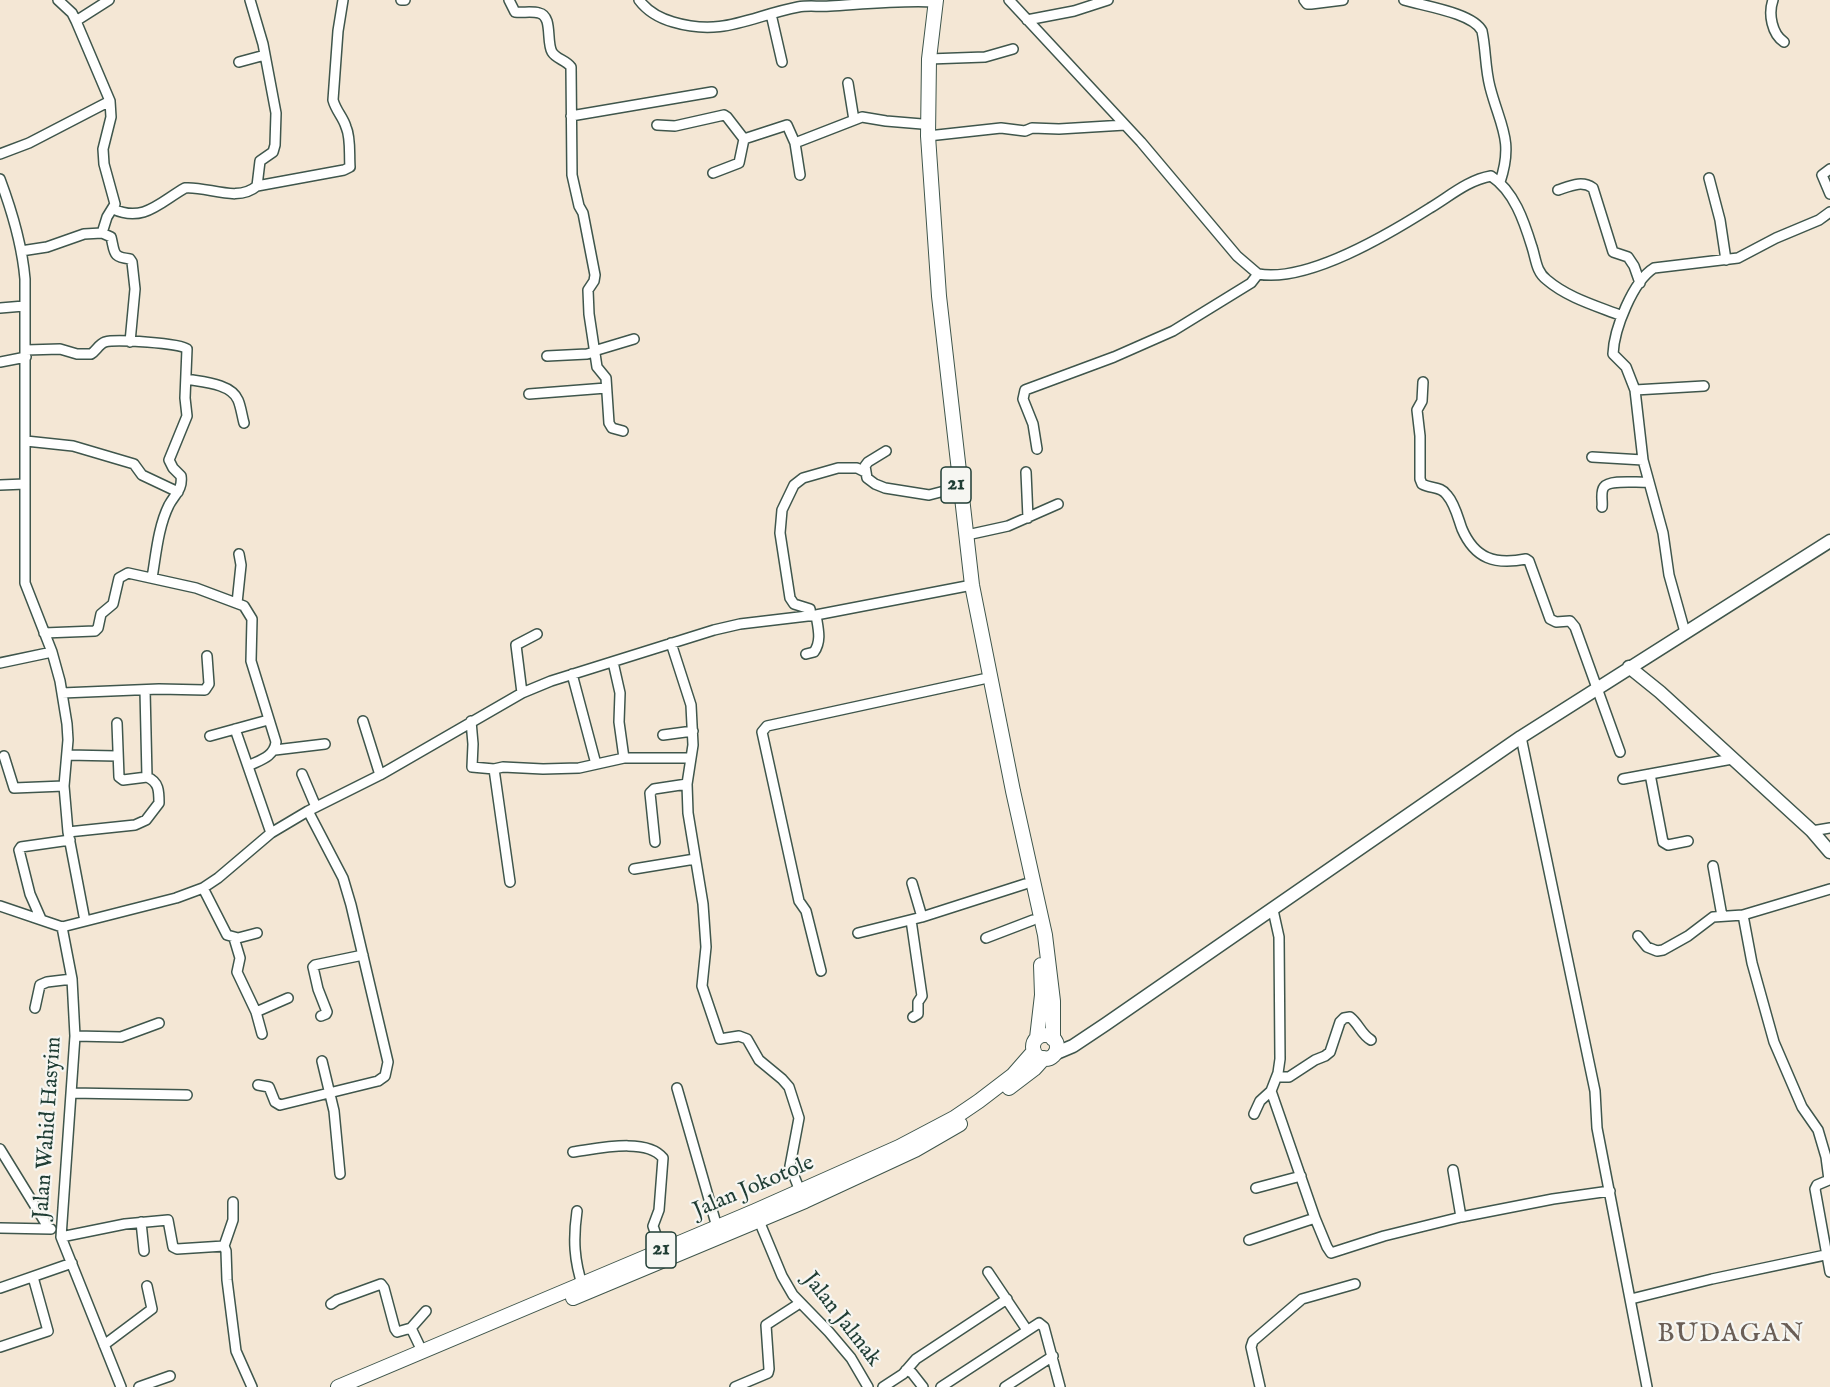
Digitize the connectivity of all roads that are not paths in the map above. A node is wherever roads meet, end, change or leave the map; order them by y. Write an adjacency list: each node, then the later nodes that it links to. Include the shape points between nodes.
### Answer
1 (58, 0): 17 (street)
2 (109, 0): 17 (street)
3 (250, 0): 20 (street)
4 (343, 0): 41 (street, via 333,100 346,125 350,167)
5 (509, 0): 27 (street, via 515,12 539,13 547,20 551,50 571,67)
6 (639, 0): 15 (street, via 663,19 698,27 734,25)
7 (932, 0): 15 (street, via 807,6); 21 (highway, 21); 31 (highway, 21, via 921,59)
8 (1009, 0): 16 (street)
9 (1108, 0): 16 (street)
10 (1304, 0): 11 (street, via 1311,4)
11 (1343, 0)
12 (1404, 0): 14 (street)
13 (1773, 0): 18 (street, via 1771,17)
14 (1420, 2): 40 (street, via 1480,26 1490,87 1507,142 1507,162)
15 (771, 14): 23 (street)
16 (1027, 20): 30 (street)
17 (76, 21): 26 (street)
18 (1784, 42)
19 (1013, 49): 21 (street, via 985,57)
20 (265, 55): 22 (street); 41 (street, via 276,113 275,145 273,153 260,161)
21 (929, 58): 31 (highway, 21)
22 (238, 62)
23 (782, 62)
24 (848, 83): 28 (street)
25 (712, 92): 27 (street)
26 (110, 100): 34 (street); 44 (street, via 111,117 103,149 115,201)
27 (571, 116): 56 (street, via 572,175 595,275 588,296)
28 (854, 120): 31 (street, via 862,117); 33 (street)
29 (657, 125): 32 (street, via 675,126 724,115)
30 (1125, 125): 31 (street, via 1025,131); 49 (street)
31 (925, 130): 78 (highway, 21, via 933,296); 83 (highway, 21, via 939,296)
32 (744, 140): 33 (street, via 787,125); 36 (street, via 739,163)
33 (795, 142): 37 (street)
34 (0, 154)
35 (1830, 169): 43 (street, via 1822,175)
36 (713, 173)
37 (800, 175)
38 (1709, 178): 48 (street)
39 (0, 179): 47 (street)
40 (1500, 182): 49 (street, via 1491,176 1478,178 1401,225 1323,265); 53 (street, via 1511,196 1538,269 1546,280 1572,296)
41 (257, 186): 44 (street, via 234,194 185,188 143,213 125,214)
42 (1558, 190): 50 (street, via 1580,183 1593,188 1613,252 1628,257)
43 (1830, 194)
44 (113, 209): 46 (street)
45 (1830, 212): 48 (street, via 1747,254)
46 (102, 233): 47 (street); 55 (street, via 111,237 115,255 132,262 135,289)
47 (21, 251): 51 (street)
48 (1726, 260): 50 (street, via 1664,265 1647,273)
49 (1257, 274): 69 (street, via 1251,283 1173,331 1025,390 1023,399)
50 (1640, 283): 53 (street)
51 (24, 306): 52 (street); 57 (street)
52 (0, 308)
53 (1622, 316): 64 (street, via 1613,354 1626,367)
54 (634, 339): 56 (street)
55 (130, 342): 57 (street, via 106,342 91,354 60,349); 60 (street, via 184,346 188,352)
56 (594, 351): 58 (street); 63 (street, via 597,367 606,378)
57 (26, 353): 59 (street); 68 (street)
58 (548, 356)
59 (0, 362)
60 (186, 379): 66 (street, via 233,392); 79 (street, via 187,416 169,460 181,476)
61 (1423, 382): 102 (street, via 1422,401 1417,410 1422,484 1442,489 1463,532 1482,556 1497,562 1529,561 1550,619 1573,623)
62 (1704, 386): 64 (street)
63 (606, 388): 65 (street); 67 (street, via 609,423)
64 (1635, 390): 72 (street)
65 (529, 394)
66 (244, 423)
67 (623, 431)
68 (26, 441): 76 (street); 79 (street, via 73,446 134,464 142,475)
69 (1037, 449)
70 (886, 451): 73 (street, via 868,462)
71 (1592, 457): 72 (street)
72 (1644, 460): 75 (street)
73 (865, 472): 78 (street, via 867,478 885,488 929,495); 89 (street, via 848,467 803,478 794,485 782,510 780,533 790,598)
74 (1026, 472): 82 (street)
75 (1648, 482): 81 (street, via 1605,486); 91 (street)
76 (25, 484): 77 (street); 90 (street, via 25,583)
77 (0, 485)
78 (956, 488): 87 (highway, 21)
79 (178, 492): 86 (street, via 162,529)
80 (1058, 504): 82 (street)
81 (1602, 507)
82 (1028, 518): 83 (street)
83 (967, 535): 87 (highway, 21)
84 (1830, 541): 91 (main road)
85 (240, 554): 88 (street)
86 (152, 578): 88 (street); 90 (street, via 128,573 119,578 113,604 101,614 95,631)
87 (970, 585): 89 (street); 101 (highway, 21); 135 (highway, 21)
88 (237, 603): 106 (street, via 244,606 252,620 250,656)
89 (814, 615): 93 (street, via 740,624); 95 (street, via 820,637 817,649)
90 (45, 633): 94 (street)
91 (1685, 633): 99 (main road)
92 (537, 634): 105 (street, via 516,645)
93 (671, 644): 97 (street); 111 (street, via 691,705)
94 (52, 652): 98 (street); 104 (street)
95 (806, 654)
96 (207, 656): 103 (street, via 209,684 205,690)
97 (612, 662): 100 (street); 121 (street, via 620,693)
98 (0, 663)
99 (1629, 667): 102 (main road); 123 (main road)
100 (572, 674): 105 (street); 124 (street)
101 (983, 679): 135 (highway, 21); 167 (street, via 763,728 799,902 806,911)
102 (1598, 687): 114 (main road); 117 (street)
103 (145, 690): 104 (street); 130 (street)
104 (62, 693): 118 (street)
105 (522, 693): 108 (street)
106 (268, 720): 110 (street); 116 (street)
107 (363, 721): 129 (street)
108 (471, 721): 126 (street, via 472,767); 129 (street)
109 (117, 723): 120 (street)
110 (235, 729): 113 (street); 125 (street)
111 (693, 731): 112 (street); 122 (street)
112 (663, 735)
113 (210, 736)
114 (1521, 737): 152 (main road); 195 (street, via 1595,1091)
115 (325, 744): 116 (street)
116 (275, 750): 125 (street)
117 (1620, 752)
118 (67, 755): 120 (street); 133 (street)
119 (4, 756): 133 (street, via 14,788)
120 (117, 756): 130 (street, via 119,777 123,780)
121 (624, 758): 122 (street); 124 (street)
122 (691, 758): 132 (street)
123 (1732, 759): 128 (street); 137 (main road)
124 (596, 764): 126 (street, via 579,768)
125 (248, 766): 138 (street)
126 (494, 769): 146 (street)
127 (302, 774): 134 (street)
128 (1650, 774): 131 (street); 141 (street, via 1664,842)
129 (380, 775): 134 (street)
130 (147, 777): 139 (street, via 158,785 159,803 146,820)
131 (1623, 779)
132 (687, 784): 140 (street, via 650,793); 143 (street)
133 (64, 786): 139 (street)
134 (312, 809): 138 (street); 166 (street, via 343,878)
135 (1014, 815): 148 (highway, 21); 178 (highway, 21, via 1045,935 1053,1001)
136 (1830, 828): 137 (street)
137 (1812, 831): 142 (main road)
138 (271, 833): 149 (street)
139 (69, 836): 156 (street, via 19,850); 159 (street)
140 (655, 842)
141 (1688, 842)
142 (1830, 852)
143 (695, 859): 145 (street); 194 (street, via 706,936 703,992 720,1039 739,1036 747,1040 759,1060 789,1087 799,1125 790,1166)
144 (1713, 866): 154 (street)
145 (634, 869)
146 (510, 882)
147 (912, 884): 155 (street)
148 (1025, 884): 155 (street); 158 (highway, 21)
149 (203, 888): 159 (street); 164 (street, via 227,935)
150 (1830, 889): 153 (street)
151 (0, 906): 156 (street)
152 (1273, 910): 178 (main road, via 1083,1040); 180 (street, via 1281,981)
153 (1743, 915): 154 (street); 210 (street, via 1774,1042 1802,1107 1818,1130 1826,1156 1829,1180 1815,1189)
154 (1722, 916): 163 (street, via 1705,921 1663,950 1647,947)
155 (922, 917): 157 (street)
156 (41, 919): 160 (street)
157 (911, 920): 162 (street); 173 (street, via 922,996 918,1014)
158 (1033, 920): 165 (street); 178 (highway, 21, via 1041,965)
159 (86, 921): 160 (street)
160 (62, 927): 168 (street, Jalan Wahid Hasyim)
161 (257, 933): 164 (street)
162 (858, 933)
163 (1638, 936)
164 (234, 938): 171 (street, via 240,958 237,972)
165 (986, 938)
166 (363, 955): 172 (street, via 313,967 327,1012); 185 (street, via 387,1072 378,1081)
167 (820, 971)
168 (72, 979): 170 (street, via 40,985); 176 (street, Jalan Wahid Hasyim)
169 (288, 998): 171 (street)
170 (34, 1008)
171 (255, 1012): 175 (street)
172 (321, 1016)
173 (913, 1017)
174 (159, 1023): 176 (street, via 121,1037)
175 (262, 1034)
176 (75, 1036): 184 (street, Jalan Wahid Hasyim)
177 (1371, 1040): 180 (street, via 1362,1035 1350,1017 1344,1018 1329,1052 1289,1077)
178 (1046, 1047): 194 (highway, Jalan Jokotole / 21, via 1003,1084 954,1118); 198 (highway, Jalan Jokotole / 21, via 1034,1069 942,1135 869,1173)
179 (322, 1061): 185 (street)
180 (1277, 1077): 183 (street)
181 (258, 1085): 185 (street, via 271,1088 278,1104)
182 (677, 1088): 203 (street)
183 (1271, 1091): 187 (street); 192 (street)
184 (71, 1093): 186 (street); 205 (street, Jalan Wahid Hasyim)
185 (330, 1093): 191 (street)
186 (188, 1095)
187 (1254, 1114)
188 (0, 1149): 202 (street)
189 (573, 1152): 208 (street, via 633,1146 659,1153 663,1158 659,1210 653,1226)
190 (1453, 1170): 199 (street)
191 (340, 1174)
192 (1300, 1176): 193 (street); 200 (street)
193 (1256, 1188)
194 (800, 1191): 198 (highway, Jalan Jokotole / 21)
195 (1610, 1191): 199 (street); 221 (street)
196 (233, 1202): 207 (street)
197 (577, 1211): 219 (street, via 575,1258)
198 (757, 1216): 203 (highway, Jalan Jokotole / 21); 212 (highway, Jalan Jokotole / 21); 222 (street, Jalan Jalmak, via 782,1276)
199 (1461, 1217): 200 (street, via 1334,1253 1327,1247)
200 (1316, 1218): 206 (street)
201 (141, 1222): 205 (street); 207 (street, via 168,1220 173,1247 177,1249); 209 (street)
202 (48, 1227): 204 (street); 205 (street)
203 (717, 1227): 208 (highway, Jalan Jokotole / 21)
204 (0, 1228)
205 (61, 1235): 211 (street, Jalan Wahid Hasyim)
206 (1249, 1240)
207 (224, 1246): 235 (street, via 236,1351)
208 (662, 1250): 212 (highway, Jalan Jokotole / 21)
209 (144, 1251)
210 (1828, 1254): 214 (street); 221 (street)
211 (72, 1263): 215 (street); 227 (street, Jalan Wahid Hasyim)
212 (633, 1267): 219 (highway, Jalan Jokotole / 21)
213 (988, 1272): 220 (street)
214 (1830, 1272)
215 (33, 1277): 218 (street); 228 (street, via 48,1331)
216 (1355, 1284): 245 (street, via 1302,1299 1253,1341)
217 (147, 1286): 227 (street, via 152,1309)
218 (0, 1288)
219 (583, 1288): 229 (highway, Jalan Jokotole / 21); 237 (highway, Jalan Jokotole / 21)
220 (1007, 1299): 226 (street); 231 (street, via 916,1359)
221 (1631, 1299): 246 (street)
222 (800, 1303): 238 (street, via 766,1325 768,1373); 239 (street, Jalan Jalmak, via 851,1358)
223 (331, 1304): 225 (street, via 381,1284 395,1329 401,1332)
224 (426, 1311): 225 (street)
225 (411, 1328): 229 (street)
226 (1027, 1330): 230 (street, via 1042,1324); 242 (street)
227 (104, 1345): 233 (street, Jalan Wahid Hasyim)
228 (0, 1347)
229 (422, 1351): 236 (highway, Jalan Jokotole / 21)
230 (1053, 1356): 243 (street); 244 (street)
231 (906, 1370): 240 (street); 241 (street)
232 (170, 1376): 234 (street)
233 (121, 1387)
234 (140, 1387)
235 (252, 1387)
236 (338, 1387)
237 (359, 1387)
238 (735, 1387)
239 (868, 1387)
240 (883, 1387)
241 (923, 1387)
242 (941, 1387)
243 (1005, 1387)
244 (1060, 1387)
245 (1260, 1387)
246 (1647, 1387)

